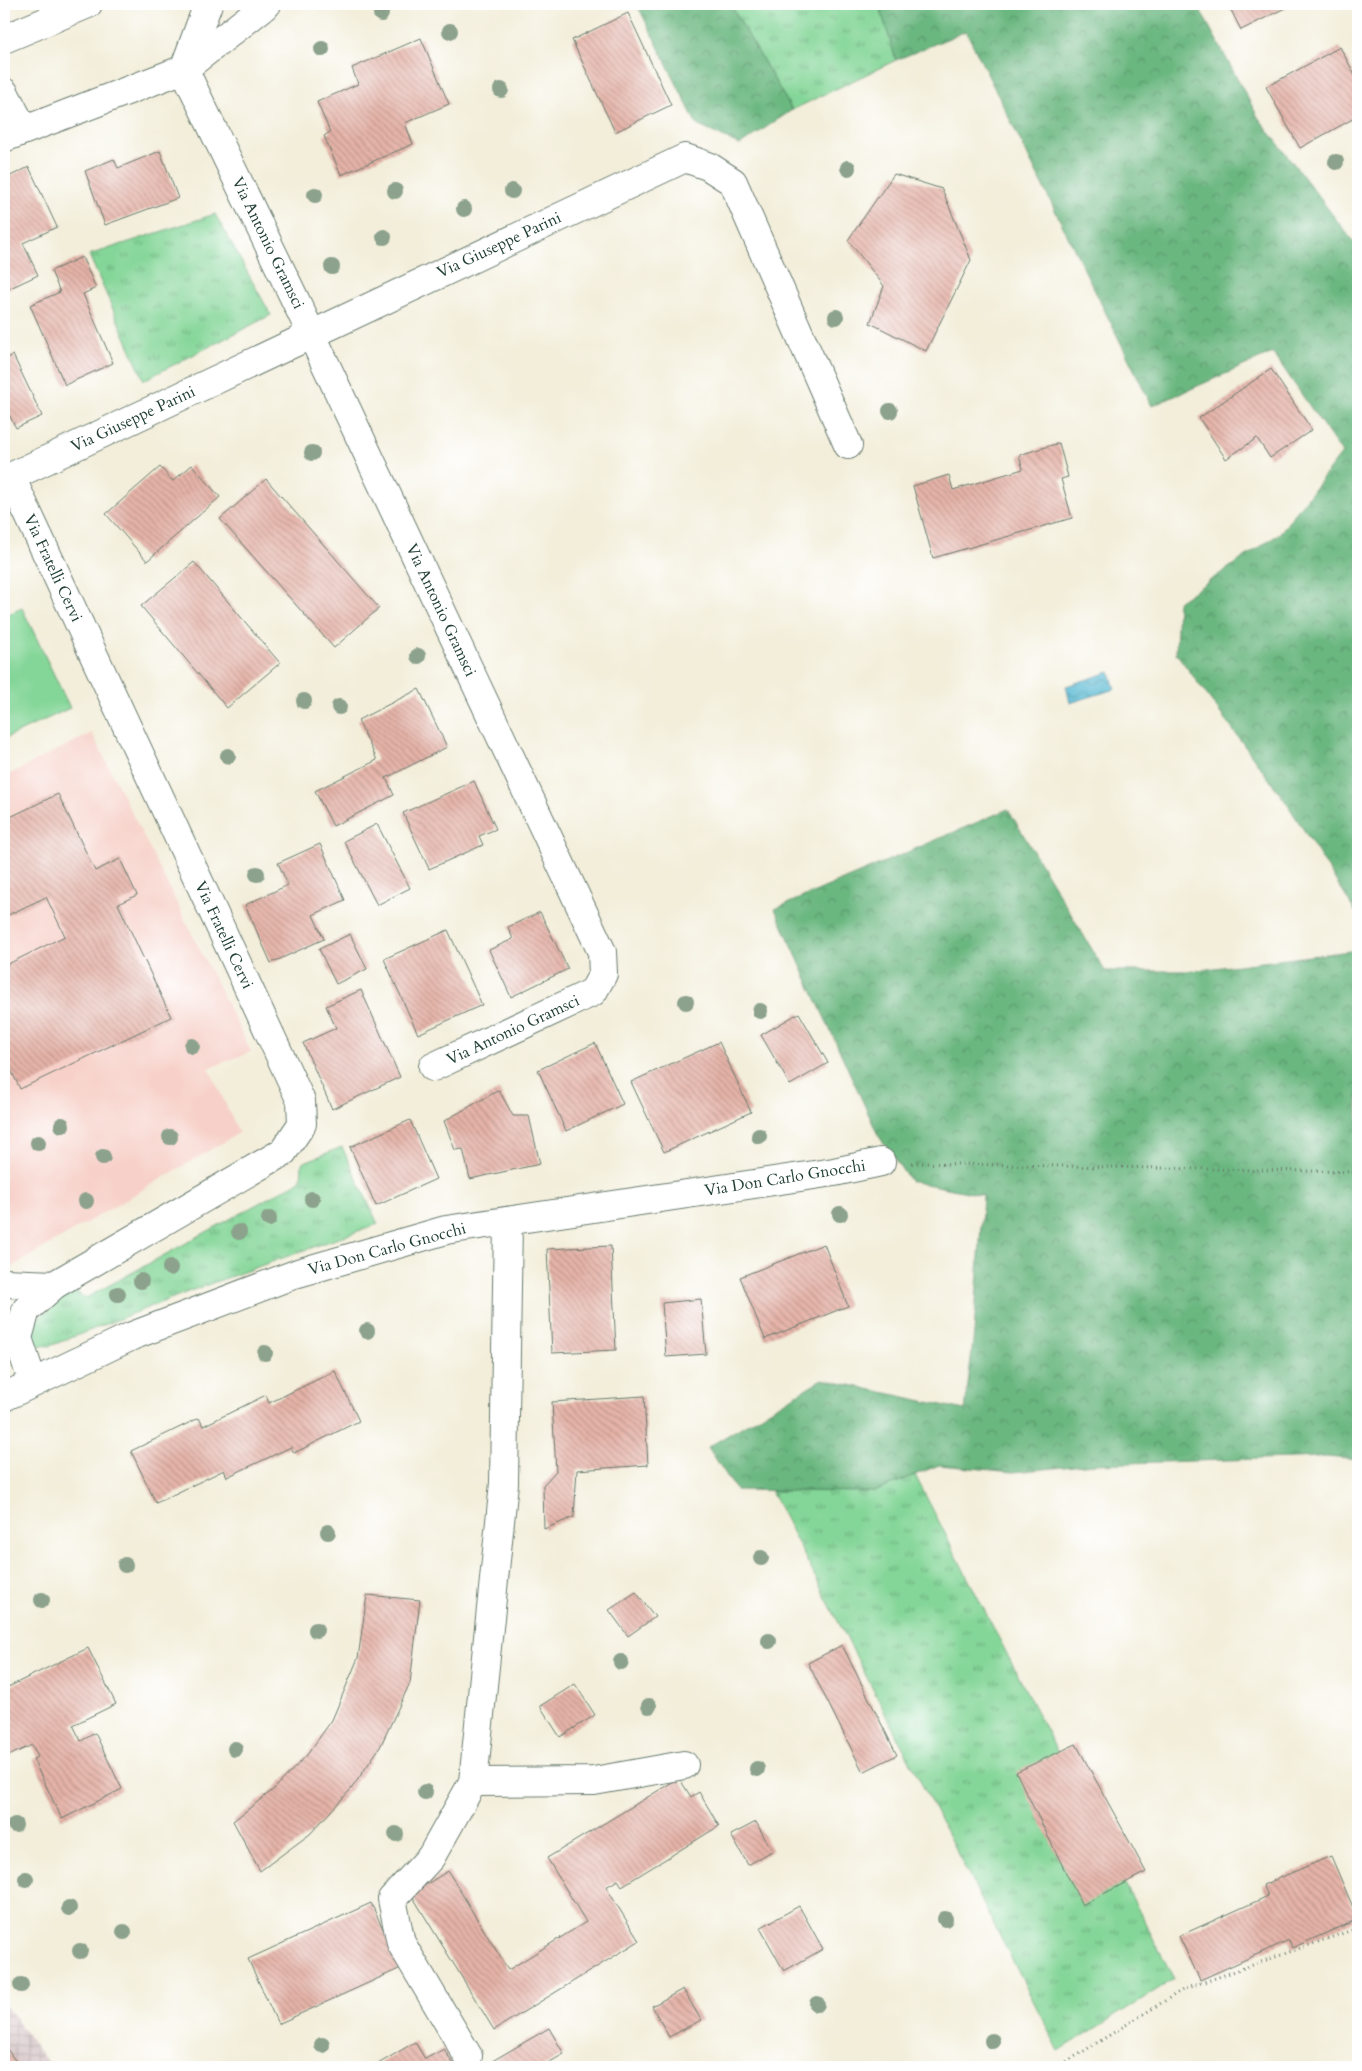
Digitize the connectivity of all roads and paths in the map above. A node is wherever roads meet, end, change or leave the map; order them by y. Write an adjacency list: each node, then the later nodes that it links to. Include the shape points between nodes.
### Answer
1 (88, 4): 4 (street)
2 (208, 4): 5 (street)
3 (267, 4): 5 (street)
4 (4, 39)
5 (184, 69): 7 (street); 8 (street, Via Antonio Gramsci)
6 (4, 92): 7 (street)
7 (14, 134)
8 (311, 334): 9 (street, Via Giuseppe Parini, via 685,158 708,166 733,182); 10 (street, Via Giuseppe Parini); 11 (street, Via Antonio Gramsci, via 602,952 603,974 593,992)
9 (848, 445)
10 (8, 478): 16 (street, Via Fratelli Cervi, via 301,1100 302,1124 283,1152)
11 (432, 1067)
12 (881, 1162): 13 (path); 14 (street, Via Don Carlo Gnocchi, via 834,1172)
13 (1358, 1172)
14 (508, 1221): 17 (street, Via Don Carlo Gnocchi, via 446,1230 298,1273 132,1336); 20 (street, via 504,1483)
15 (4, 1283): 16 (street)
16 (54, 1285): 17 (street, Via Fratelli Cervi, via 26,1310 18,1338)
17 (33, 1383): 18 (street, Via Don Carlo Gnocchi)
18 (5, 1393)
19 (684, 1764): 20 (street, via 594,1782)
20 (473, 1782): 22 (street, via 431,1857 392,1899 401,1943)
21 (1358, 1928): 23 (path, via 1184,1989)
22 (468, 2056)
23 (1058, 2067)

